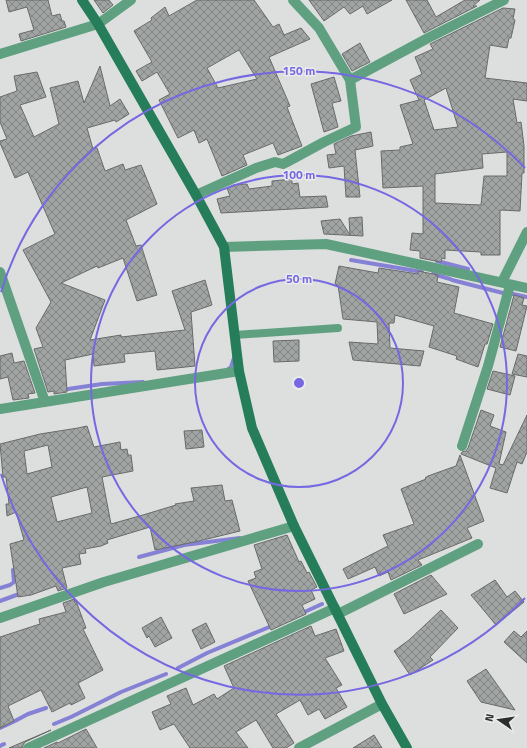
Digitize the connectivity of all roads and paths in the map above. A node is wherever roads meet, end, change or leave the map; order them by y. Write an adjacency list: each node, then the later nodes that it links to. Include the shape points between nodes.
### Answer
1 (82, 0): 5 (street)
2 (131, 0): 5 (street)
3 (293, 0): 7 (street, via 318,28)
4 (504, 0): 7 (street)
5 (98, 24): 6 (street); 8 (street)
6 (0, 54)
7 (350, 80): 8 (street, via 356,125 354,129 283,164 275,162 256,168)
8 (196, 195): 10 (street)
9 (527, 232): 12 (street)
10 (224, 247): 12 (street, via 326,244); 15 (street)
11 (0, 272): 17 (street)
12 (506, 283): 13 (street); 19 (street, via 488,366)
13 (527, 288)
14 (338, 328): 15 (lane)
15 (235, 335): 16 (street)
16 (239, 371): 17 (street); 20 (street, via 252,428)
17 (45, 402): 18 (street)
18 (0, 409)
19 (462, 446)
20 (294, 526): 22 (street); 23 (street, via 104,582)
21 (478, 544): 22 (street)
22 (337, 611): 24 (street); 25 (street)
23 (0, 618)
24 (382, 704): 26 (street); 27 (street)
25 (28, 748)
26 (299, 748)
27 (406, 748)

